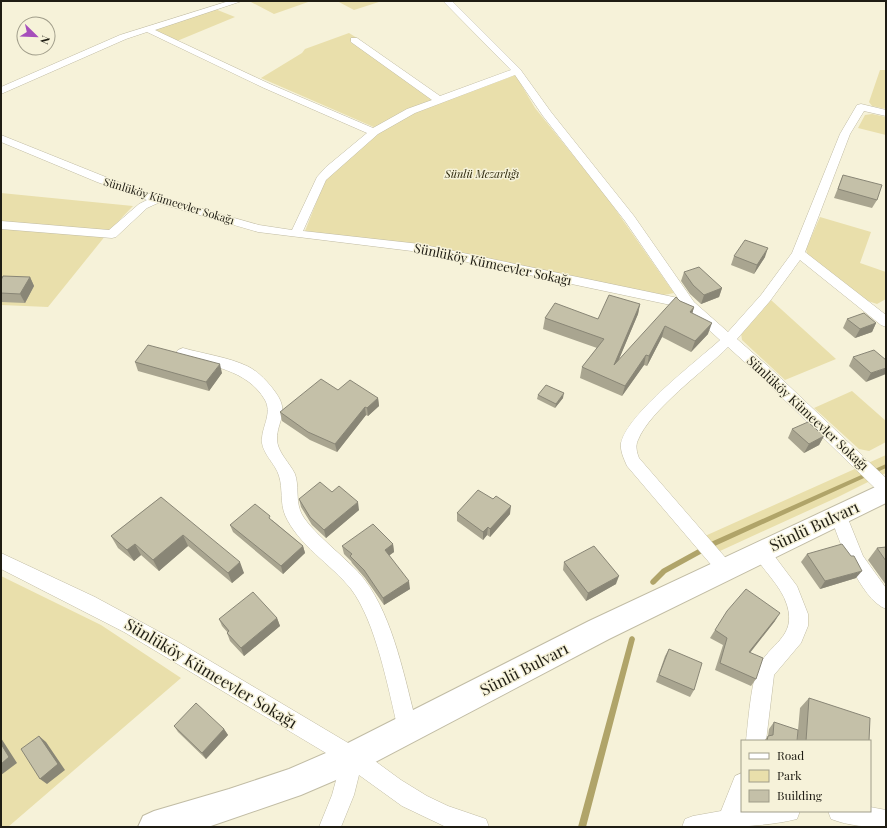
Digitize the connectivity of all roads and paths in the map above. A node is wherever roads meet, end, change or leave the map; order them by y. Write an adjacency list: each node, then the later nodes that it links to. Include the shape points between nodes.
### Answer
1 (238, 1): 3 (street)
2 (447, 1): 5 (street, Sünlüköy Kümeevler Sokağı)
3 (146, 29): 6 (street, via 102,45); 9 (street, via 254,80)
4 (354, 40): 7 (street)
5 (517, 71): 7 (street); 15 (street, Sünlüköy Kümeevler Sokağı, via 547,114 630,219)
6 (1, 91)
7 (439, 100): 9 (street, via 406,113)
8 (886, 113): 14 (street, via 861,108 845,134)
9 (374, 132): 13 (street, via 321,179)
10 (1, 138): 11 (street, Sünlüköy Kümeevler Sokağı, via 101,180)
11 (156, 199): 12 (street, via 143,206 112,234); 13 (street, Sünlüköy Kümeevler Sokağı, via 258,228)
12 (1, 225)
13 (296, 234): 15 (street, Sünlüköy Kümeevler Sokağı, via 420,248)
14 (798, 252): 17 (street); 19 (street, via 778,283)
15 (689, 305): 19 (street, Sünlüköy Kümeevler Sokağı)
16 (886, 306): 17 (street)
17 (873, 312): 18 (street)
18 (886, 322)
19 (729, 339): 21 (street, Sünlüköy Kümeevler Sokağı); 26 (street, via 654,407 628,445 628,453 641,474)
20 (183, 353): 28 (street, via 243,370 272,397 275,418 269,439 286,475 292,513 304,530 357,583 373,607)
21 (886, 488)
22 (886, 492): 23 (main road, Sünlü Bulvarı)
23 (838, 514): 24 (main road, Sünlü Bulvarı); 27 (street, via 859,568)
24 (761, 552): 26 (main road, Sünlü Bulvarı); 29 (street, via 793,596 799,623 794,638 770,664 766,673)
25 (1, 561): 30 (street, Sünlüköy Kümeevler Sokağı, via 54,584 131,625)
26 (725, 569): 28 (main road, Sünlü Bulvarı, via 599,630)
27 (886, 601)
28 (408, 729): 30 (main road, Sünlü Bulvarı)
29 (756, 740)
30 (353, 757): 36 (main road, Sünlü Bulvarı, via 290,784); 37 (street, via 343,795); 38 (street, Sünlüköy Kümeevler Sokağı, via 401,793 436,812)
31 (741, 786): 34 (street)
32 (782, 812): 34 (street)
33 (844, 812): 35 (street)
34 (729, 820): 39 (street)
35 (886, 821)
36 (154, 827)
37 (330, 827)
38 (478, 827)
39 (693, 827)

